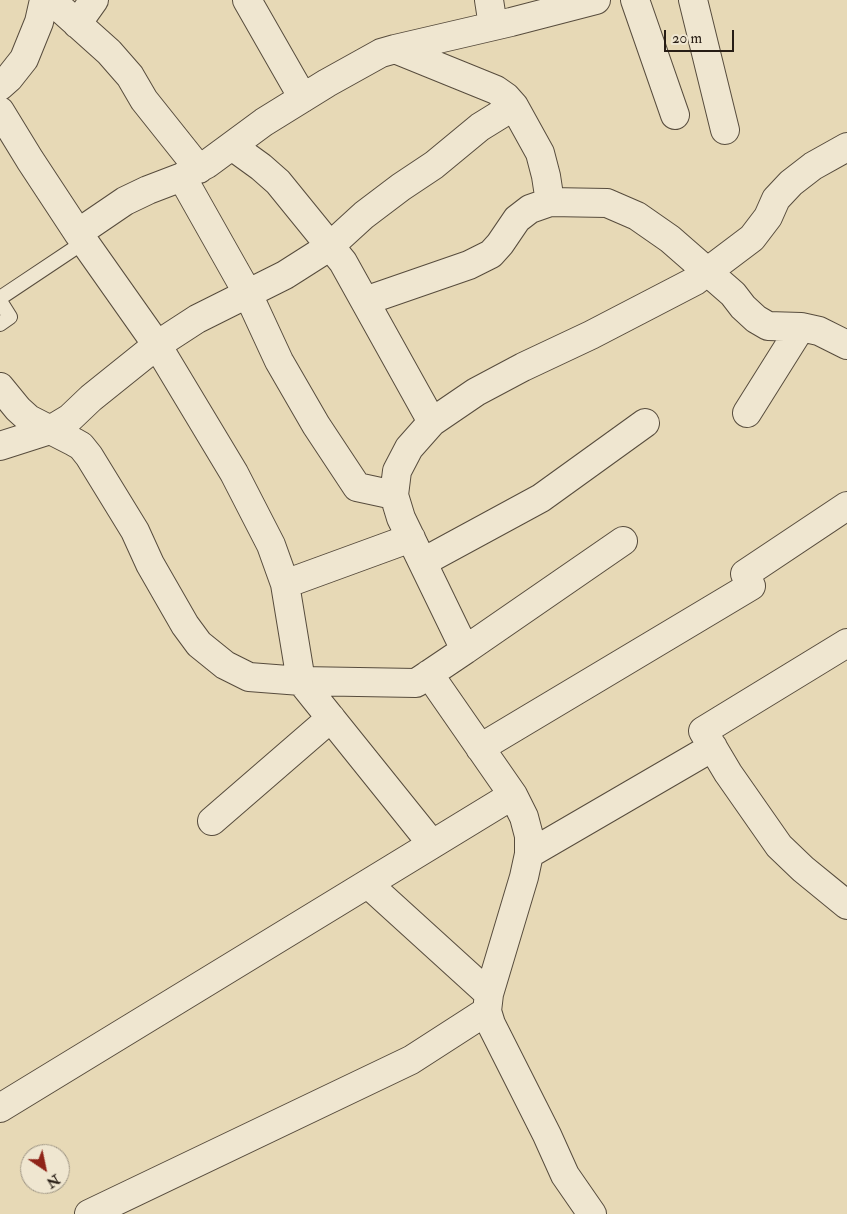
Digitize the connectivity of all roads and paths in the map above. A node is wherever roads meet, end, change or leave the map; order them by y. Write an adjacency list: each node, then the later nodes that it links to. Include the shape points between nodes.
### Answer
1 (44, 0): 12 (street, via 24,59)
2 (51, 0): 9 (street)
3 (94, 0): 9 (street)
4 (247, 0): 13 (street)
5 (489, 0): 10 (street)
6 (635, 0): 16 (street)
7 (693, 0): 17 (street)
8 (589, 1): 10 (street)
9 (77, 24): 20 (street, via 130,76)
10 (493, 26): 11 (street)
11 (395, 49): 13 (street, via 356,66); 14 (street, via 496,90)
12 (0, 86)
13 (303, 98): 18 (street)
14 (514, 106): 21 (street, via 540,153); 23 (street, via 480,127 364,215)
15 (0, 111): 22 (street)
16 (675, 115)
17 (725, 130)
18 (232, 146): 20 (street); 23 (street, via 278,182)
19 (847, 147): 24 (street, via 791,183 776,199 768,217 752,238)
20 (191, 173): 22 (street, via 125,202); 25 (street)
21 (550, 202): 24 (street, via 607,203 637,216 670,239); 27 (street, via 530,208 517,218 491,254 469,265)
22 (81, 238): 26 (lane); 30 (street)
23 (330, 247): 25 (street); 27 (street, via 343,262)
24 (707, 272): 29 (street, via 756,319 768,326); 34 (street, via 600,331 476,392)
25 (248, 294): 30 (street); 38 (street, via 278,360 357,487)
26 (0, 300): 28 (lane, via 10,317)
27 (365, 301): 34 (street)
28 (0, 324)
29 (801, 327): 31 (street); 33 (street)
30 (157, 345): 36 (street, via 70,418); 43 (street, via 234,472 271,545)
31 (847, 345)
32 (0, 387): 36 (street, via 29,419)
33 (748, 413)
34 (432, 422): 38 (street, via 409,448 396,471)
35 (645, 424): 42 (street, via 541,498)
36 (50, 430): 37 (street); 47 (street, via 81,446 89,456 199,644 224,665 249,677)
37 (0, 446)
38 (394, 495): 40 (street)
39 (847, 506): 50 (street, via 745,574 752,586)
40 (411, 538): 42 (street); 43 (street)
41 (623, 540): 45 (street)
42 (423, 562): 45 (street)
43 (285, 584): 47 (street)
44 (847, 643): 49 (street, via 703,731)
45 (465, 650): 46 (street)
46 (429, 674): 47 (street, via 416,683); 50 (street)
47 (301, 681): 48 (street)
48 (331, 718): 52 (street); 53 (street)
49 (713, 747): 54 (street); 56 (street, via 779,846)
50 (480, 748): 51 (street)
51 (513, 795): 53 (street); 54 (street, via 524,817)
52 (212, 821)
53 (432, 844): 55 (street)
54 (529, 854): 57 (street)
55 (368, 884): 57 (street); 58 (street)
56 (847, 905)
57 (488, 1002): 59 (street, via 411,1060); 60 (street, via 492,1024 565,1175)
58 (0, 1108)
59 (89, 1214)
60 (592, 1214)

